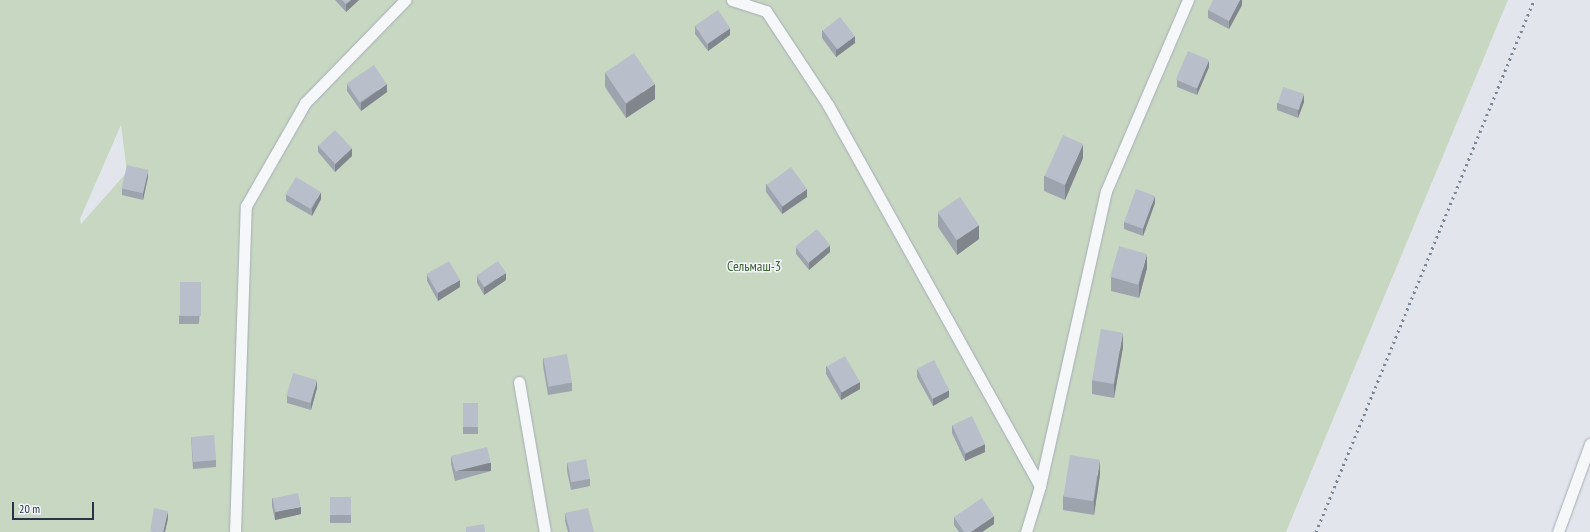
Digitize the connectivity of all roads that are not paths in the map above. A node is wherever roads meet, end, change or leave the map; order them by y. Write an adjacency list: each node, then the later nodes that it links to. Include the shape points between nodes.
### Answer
1 (405, 0): 7 (lane, via 305,103 246,206)
2 (732, 0): 6 (lane, via 766,11 828,105)
3 (1188, 0): 6 (lane, via 1106,191)
4 (519, 382): 8 (lane)
5 (1590, 444): 10 (lane)
6 (1040, 486): 9 (lane)
7 (236, 532)
8 (545, 532)
9 (1026, 532)
10 (1558, 532)

